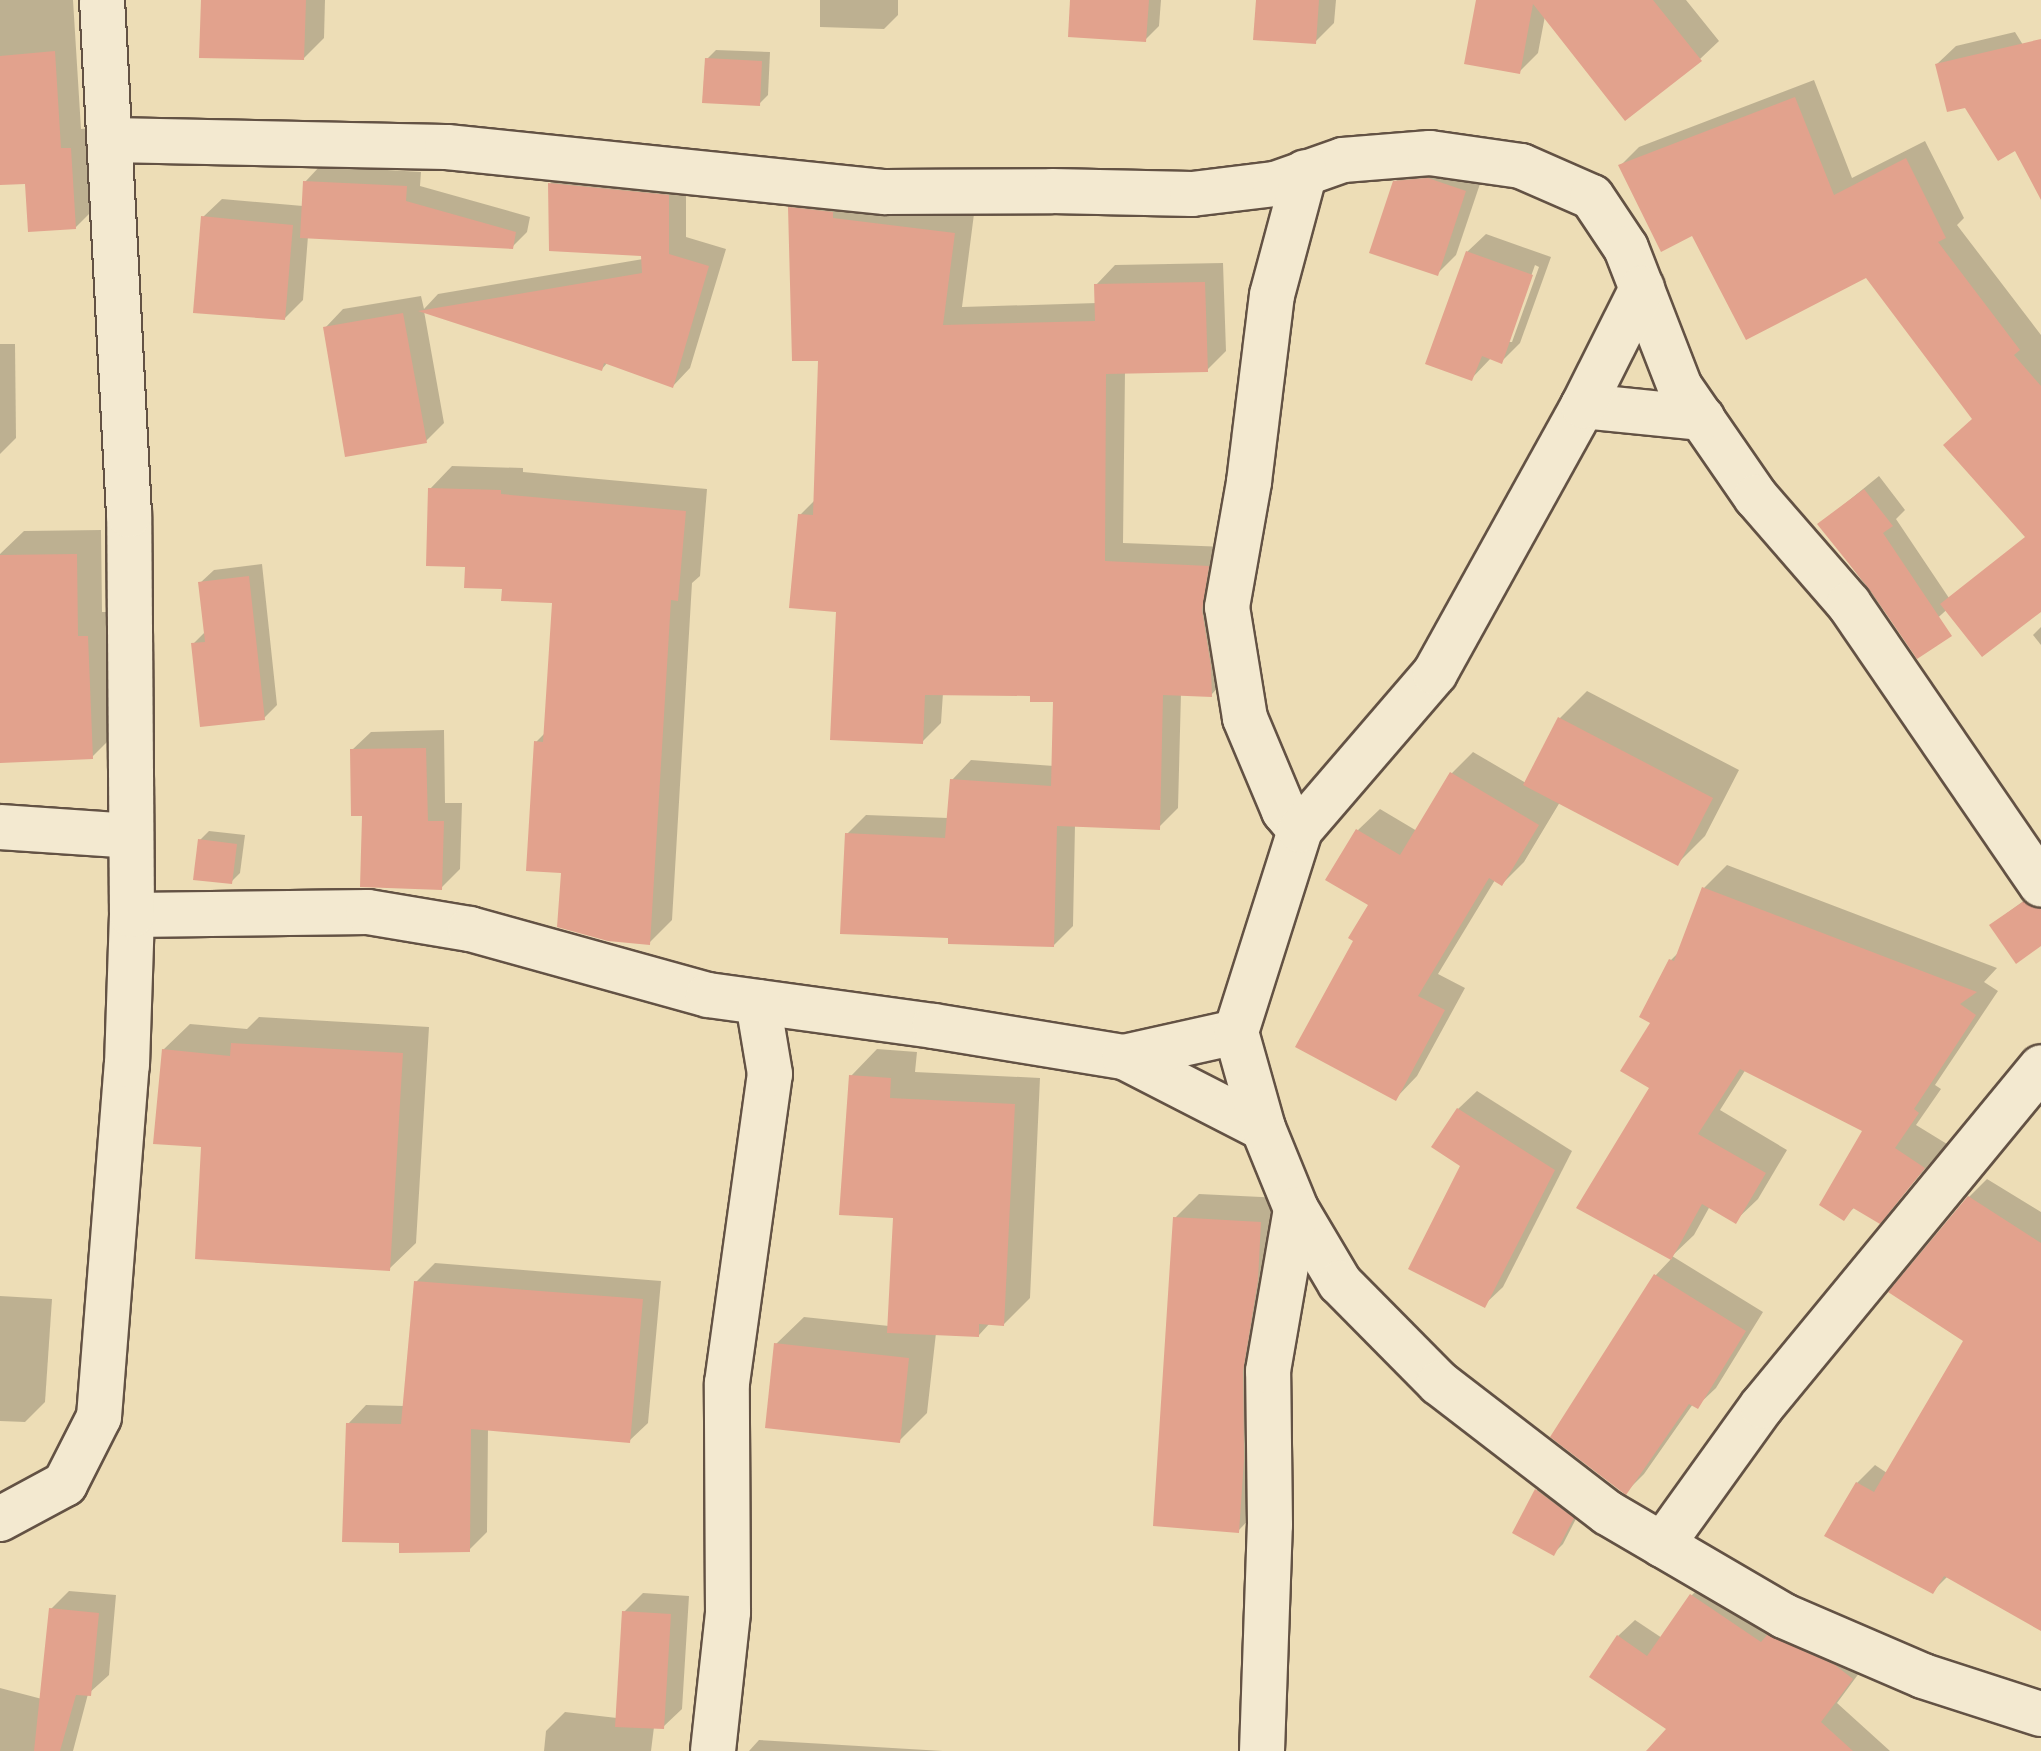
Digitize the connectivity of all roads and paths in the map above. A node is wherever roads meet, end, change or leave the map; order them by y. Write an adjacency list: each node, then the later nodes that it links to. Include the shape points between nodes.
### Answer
1 (102, 0): 2 (street)
2 (110, 140): 3 (street, via 447,147 885,192 1192,194 1275,184); 9 (street, via 129,515)
3 (1305, 172): 4 (street, via 1343,160 1430,153 1521,166 1592,197 1626,248); 8 (street, via 1272,295 1227,607 1245,718 1284,811)
4 (1642, 288): 5 (street); 6 (street, via 1680,387)
5 (1583, 406): 6 (street); 8 (street, via 1435,673)
6 (1702, 418): 10 (street, via 1756,497 1849,604)
7 (0, 827): 9 (street)
8 (1300, 830): 13 (street)
9 (131, 836): 11 (street)
10 (2041, 884)
11 (132, 915): 12 (street, via 368,912 470,929 708,995); 18 (street, via 127,1065 99,1417 65,1484)
12 (758, 1002): 14 (street); 21 (street, via 770,1074 727,1383 728,1612)
13 (1236, 1032): 14 (street); 16 (street)
14 (1124, 1057): 16 (street)
15 (2041, 1067): 19 (street, via 1762,1406)
16 (1263, 1128): 17 (street)
17 (1296, 1209): 19 (street, via 1340,1283 1439,1383 1608,1513); 22 (street, via 1268,1371 1270,1525)
18 (0, 1519)
19 (1662, 1545): 20 (street, via 1784,1616 1923,1676)
20 (2041, 1714)
21 (713, 1751)
22 (1262, 1751)

